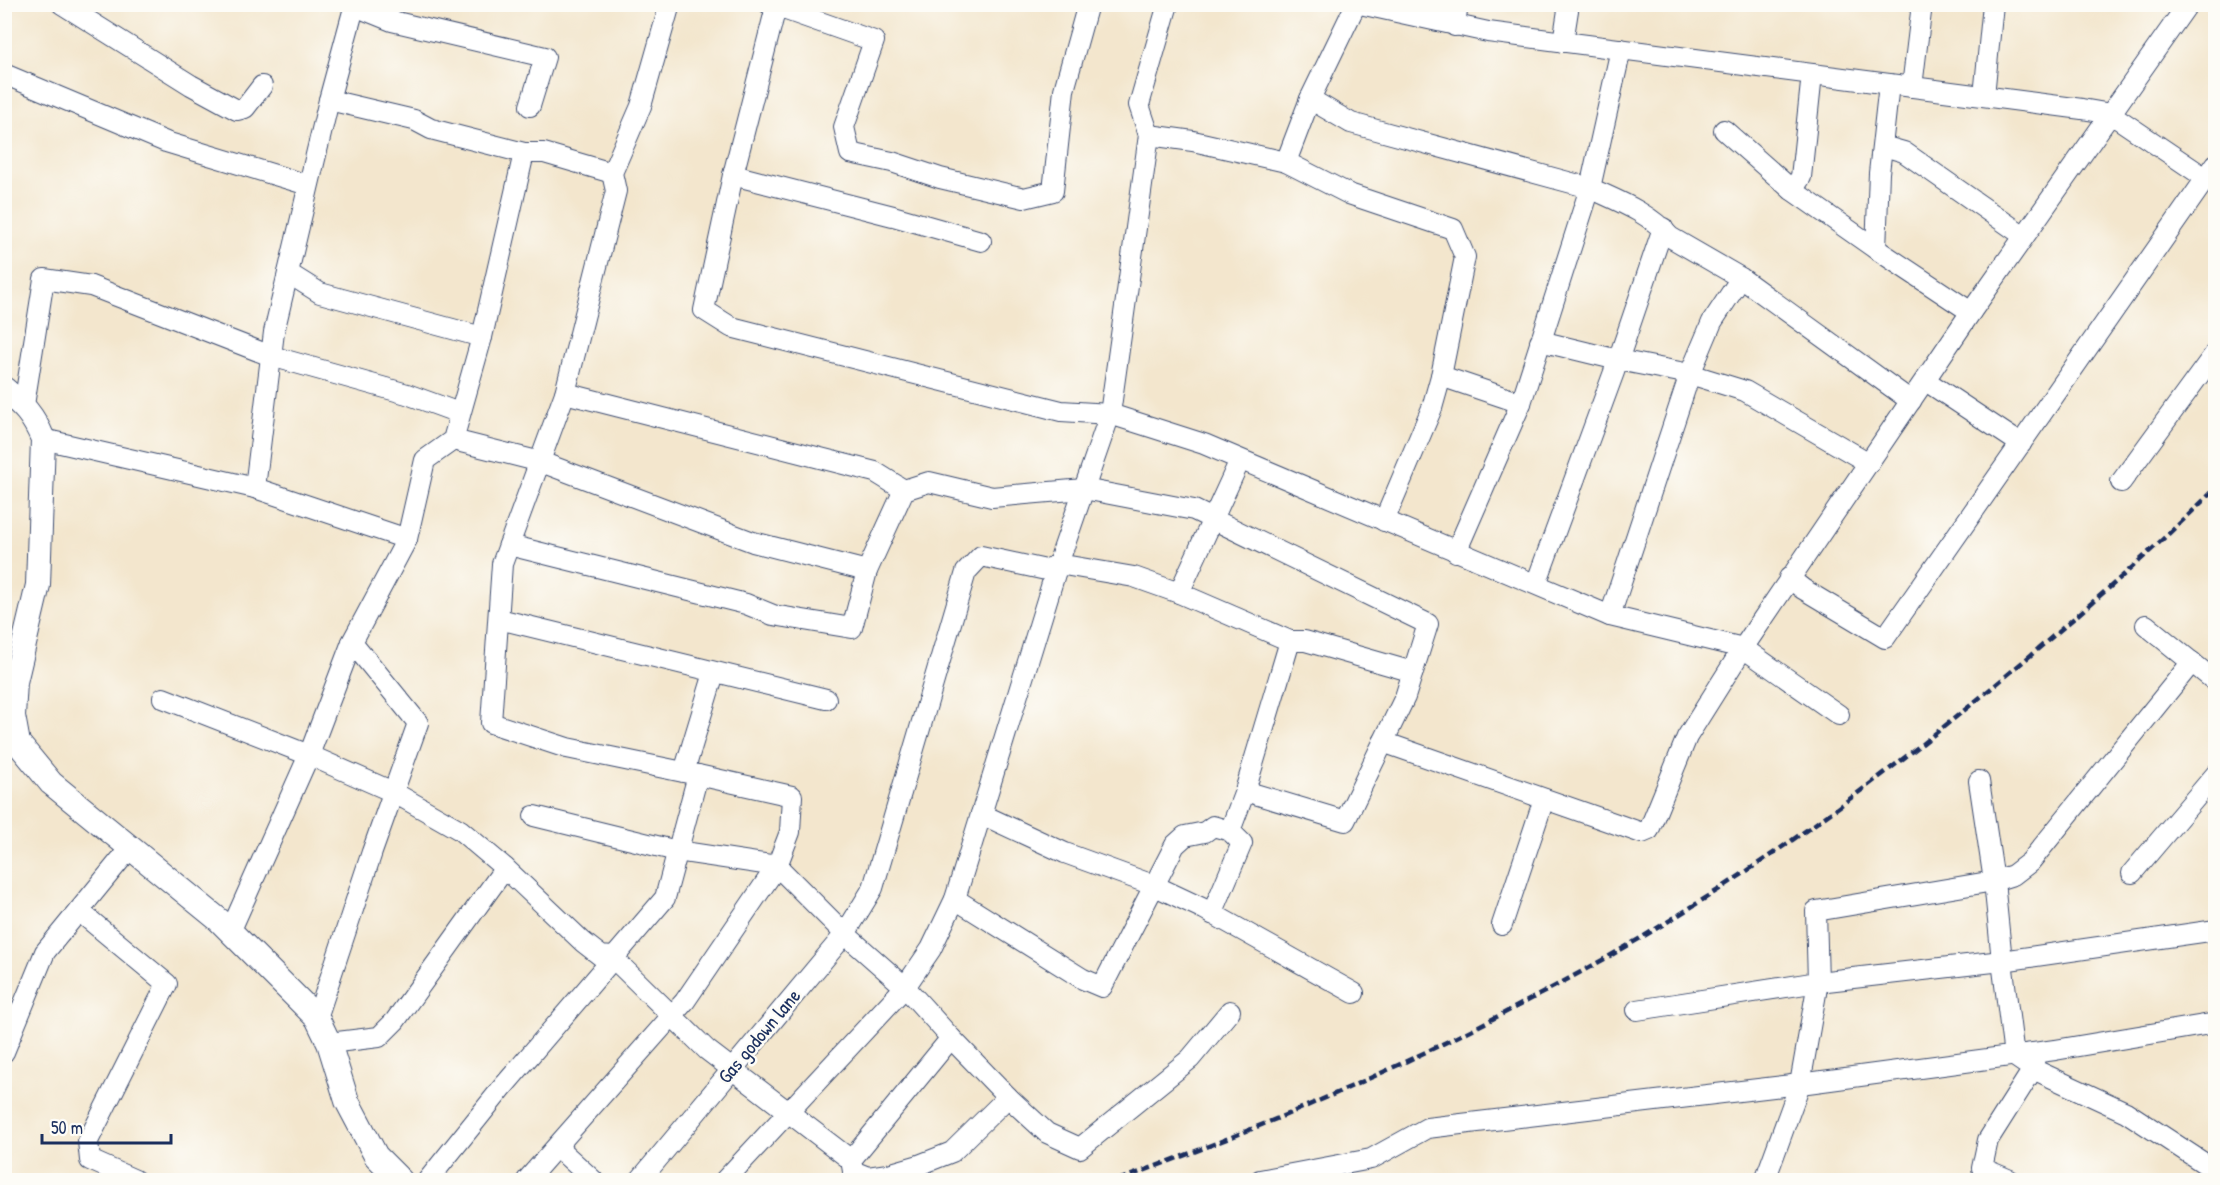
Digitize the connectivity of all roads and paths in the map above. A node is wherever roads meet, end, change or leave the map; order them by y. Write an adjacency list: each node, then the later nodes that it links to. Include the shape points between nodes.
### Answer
1 (62, 4): 21 (street, via 237,110 245,108)
2 (670, 4): 33 (street, via 641,105)
3 (1088, 4): 13 (street, via 1064,90 1053,191 1024,198 850,153 844,127 874,41)
4 (1168, 4): 29 (street, via 1139,105)
5 (1358, 4): 14 (street); 24 (street)
6 (1458, 4): 14 (street)
7 (1569, 4): 16 (street)
8 (1922, 4): 22 (street)
9 (1993, 4): 23 (street)
10 (2171, 4): 15 (street)
11 (2188, 4): 15 (street)
12 (355, 5): 25 (street); 26 (street, via 392,21 545,57)
13 (772, 6): 34 (street)
14 (1455, 26): 16 (street)
15 (2169, 32): 27 (street)
16 (1563, 42): 17 (street)
17 (1621, 50): 19 (street); 37 (street)
18 (4, 74): 36 (street, via 166,142)
19 (1812, 74): 20 (street); 38 (street, via 1801,177)
20 (1889, 84): 22 (street); 30 (street)
21 (262, 86)
22 (1912, 87): 23 (street)
23 (1984, 96): 27 (street)
24 (1310, 99): 32 (street); 37 (street, via 1351,123)
25 (329, 100): 31 (street); 36 (street)
26 (530, 106)
27 (2111, 114): 35 (street); 40 (street)
28 (1724, 130): 38 (street)
29 (1149, 135): 32 (street); 60 (street)
30 (1883, 146): 40 (street, via 1905,152); 42 (street)
31 (524, 153): 33 (street, via 544,153); 46 (street)
32 (1286, 162): 52 (street, via 1349,194 1453,229 1465,257)
33 (612, 173): 55 (street, via 616,191)
34 (733, 176): 41 (street); 60 (street, via 704,310 731,327 1061,411)
35 (2212, 176): 63 (street)
36 (308, 185): 43 (street)
37 (1590, 188): 39 (street, via 1628,205); 47 (street)
38 (1792, 190): 42 (street)
39 (1663, 228): 44 (street, via 1670,237); 50 (street)
40 (2024, 236): 45 (street)
41 (981, 241)
42 (1876, 249): 45 (street)
43 (288, 273): 46 (street, via 320,293); 49 (street)
44 (1742, 278): 51 (street, via 1712,322); 56 (street)
45 (1971, 312): 53 (street)
46 (482, 338): 59 (street)
47 (1540, 341): 50 (street); 57 (street)
48 (2216, 352): 67 (street)
49 (271, 356): 58 (street, via 91,286 44,279); 59 (street, via 407,394); 68 (street)
50 (1618, 360): 51 (street); 79 (street)
51 (1690, 374): 66 (street, via 1745,392); 81 (street)
52 (1441, 376): 57 (street); 72 (street, via 1432,408)
53 (1926, 381): 56 (street); 63 (street)
54 (4, 389): 58 (street)
55 (566, 393): 65 (street); 70 (street, via 875,472)
56 (1911, 402): 66 (street)
57 (1521, 403): 75 (street)
58 (24, 405): 61 (street)
59 (459, 413): 62 (street)
60 (1110, 414): 64 (street, via 1204,444); 69 (street)
61 (43, 439): 68 (street); 90 (street, via 38,585)
62 (453, 440): 65 (street); 73 (street, via 425,460)
63 (2021, 444): 78 (street, via 1885,638)
64 (1240, 460): 71 (street); 72 (street)
65 (541, 462): 74 (street); 77 (street, via 753,542)
66 (1869, 463): 78 (street)
67 (2121, 482)
68 (255, 488): 73 (street)
69 (1084, 489): 70 (street, via 992,497 929,482); 71 (street, via 1194,510); 76 (street)
70 (904, 490): 77 (street)
71 (1214, 520): 80 (street); 88 (street, via 1428,624)
72 (1384, 521): 75 (street)
73 (407, 539): 85 (street)
74 (508, 545): 77 (street, via 746,604 773,615 852,628); 82 (street, via 502,564)
75 (1456, 552): 79 (street)
76 (1058, 564): 80 (street, via 1134,577); 103 (street); 119 (street, Gas godown lane, via 1047,570 981,556 966,572 873,888)
77 (867, 571)
78 (1789, 578): 86 (street)
79 (1536, 584): 81 (street)
80 (1179, 593): 84 (street)
81 (1610, 616): 86 (street)
82 (499, 619): 89 (street); 97 (street, via 491,723 567,748)
83 (2146, 625): 87 (street)
84 (1290, 641): 88 (street, via 1305,641); 100 (street)
85 (352, 642): 96 (street); 101 (street, via 418,723)
86 (1743, 648): 94 (street); 102 (street, via 1687,736 1649,830 1642,833)
87 (2192, 662): 91 (street); 111 (street, via 2030,862 2013,875)
88 (1413, 672): 95 (street)
89 (714, 673): 93 (street); 97 (street)
90 (10, 679): 106 (street, via 18,742 51,783)
91 (2216, 682)
92 (163, 698): 96 (street)
93 (826, 699)
94 (1839, 715)
95 (1383, 742): 100 (street, via 1345,821); 102 (street)
96 (309, 755): 101 (street); 118 (street)
97 (691, 773): 107 (street); 108 (street, via 792,796 790,832)
98 (2216, 774): 110 (street)
99 (1978, 781): 111 (street)
100 (1245, 790): 105 (street)
101 (393, 792): 109 (street, via 460,830); 128 (street)
102 (1544, 799): 116 (street)
103 (981, 814): 112 (street, via 1065,853); 113 (street)
104 (534, 816): 107 (street)
105 (1230, 831): 112 (street, via 1213,826 1185,836 1174,845); 115 (street, via 1242,843)
106 (130, 848): 114 (street); 118 (street)
107 (677, 851): 108 (street); 120 (street, via 665,898)
108 (777, 866): 119 (street); 127 (street)
109 (505, 868): 120 (street, via 583,942 601,956); 131 (street, via 380,1037)
110 (2132, 873)
111 (1995, 880): 121 (street); 122 (street, via 1816,910)
112 (1153, 885): 113 (street, via 1102,987); 115 (street)
113 (955, 898): 123 (street, via 931,950)
114 (79, 911): 132 (street, via 45,952); 142 (street, via 168,984 88,1141 90,1160)
115 (1212, 914): 124 (street)
116 (1502, 925)
117 (2216, 930): 121 (street)
118 (230, 932): 128 (street)
119 (845, 934): 123 (street); 135 (street, Gas godown lane)
120 (612, 957): 127 (street); 144 (street)
121 (2002, 961): 122 (street); 133 (street)
122 (1818, 982): 125 (street); 136 (street)
123 (905, 987): 130 (street); 138 (street)
124 (1354, 993)
125 (1637, 1010)
126 (1230, 1011): 137 (street, via 1190,1059 1080,1148 1047,1133)
127 (671, 1016): 135 (street); 139 (street)
128 (317, 1018): 131 (street)
129 (2216, 1023): 134 (street)
130 (951, 1038): 137 (street); 140 (street)
131 (329, 1043): 143 (street, via 347,1101 376,1156)
132 (4, 1052)
133 (2014, 1056): 134 (street); 136 (street)
134 (2034, 1061): 141 (street, via 2126,1112); 151 (street, via 1988,1140 1982,1168)
135 (732, 1070): 138 (street); 147 (street, Gas godown lane)
136 (1800, 1084): 149 (street, via 1427,1128 1371,1159); 150 (street)
137 (1008, 1097): 140 (street, via 952,1152 941,1157 868,1177 853,1171)
138 (788, 1114): 140 (street); 148 (street)
139 (557, 1147): 145 (street); 146 (street)
140 (851, 1160)
141 (2216, 1171)
142 (135, 1180)
143 (400, 1180)
144 (428, 1180)
145 (527, 1180)
146 (593, 1180)
147 (640, 1180)
148 (725, 1180)
149 (1260, 1180)
150 (1765, 1180)
151 (2010, 1180)

